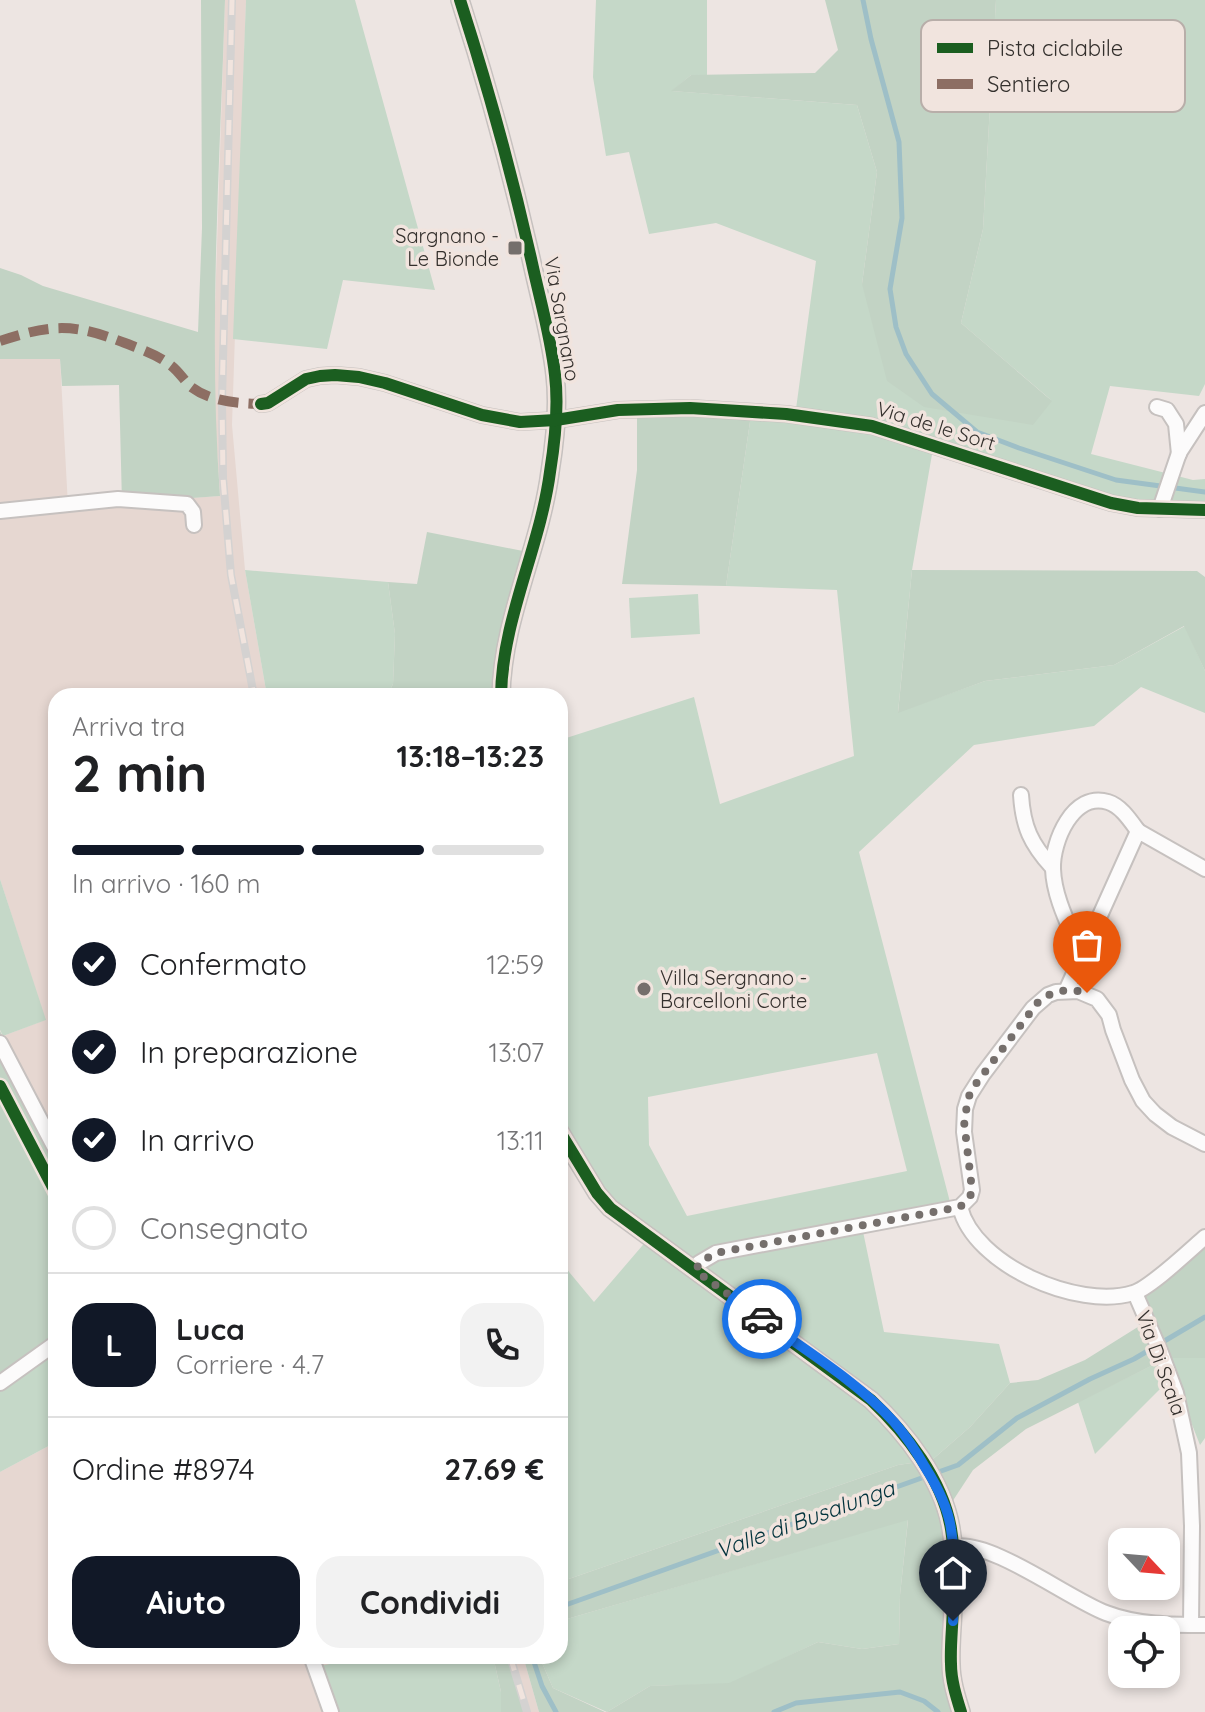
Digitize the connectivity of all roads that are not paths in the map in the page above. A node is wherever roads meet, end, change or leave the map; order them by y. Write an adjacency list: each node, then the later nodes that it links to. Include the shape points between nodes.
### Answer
1 (460, 0): 5 (street, Via Sargnano, via 549,337)
2 (261, 404): 5 (street, Via de le Sort, via 306,379 359,377 500,419)
3 (1157, 407): 6 (street, via 1167,410 1176,424)
4 (1205, 413): 6 (street)
5 (556, 420): 7 (street, Via de le Sort, via 618,410 690,408 786,414 872,426 1111,503); 11 (street, Via Sargnano, via 550,475 507,641)
6 (1179, 455): 7 (street)
7 (1162, 502): 8 (street, Via de le Sort)
8 (1205, 510)
9 (0, 511): 10 (street, via 118,499 173,502 191,508)
10 (194, 525)
11 (501, 688)
12 (1021, 795): 14 (street, via 1030,836)
13 (1138, 831): 14 (street, via 1117,806 1089,802 1065,826); 15 (street); 16 (street)
14 (1052, 867): 16 (street)
15 (1205, 869)
16 (1082, 957): 17 (street)
17 (1066, 991): 20 (street, via 1087,993 1104,1006 1143,1101 1172,1127); 22 (street, via 1039,1001 969,1096 964,1132 972,1190)
18 (0, 1043): 19 (street)
19 (48, 1135)
20 (1205, 1144)
21 (568, 1145): 24 (street, via 610,1208)
22 (960, 1207): 24 (street, via 716,1253); 25 (street, via 984,1247 1019,1272 1092,1295)
23 (1205, 1237): 25 (street)
24 (696, 1271): 28 (street, via 893,1421 935,1484)
25 (1135, 1293): 29 (street, Via Di Scala, via 1176,1393 1189,1453)
26 (48, 1349): 27 (street)
27 (0, 1383)
28 (954, 1547): 29 (street, via 982,1550 1130,1621); 32 (street, via 951,1666)
29 (1198, 1625)
30 (314, 1664): 31 (street)
31 (331, 1712)
32 (961, 1712)

